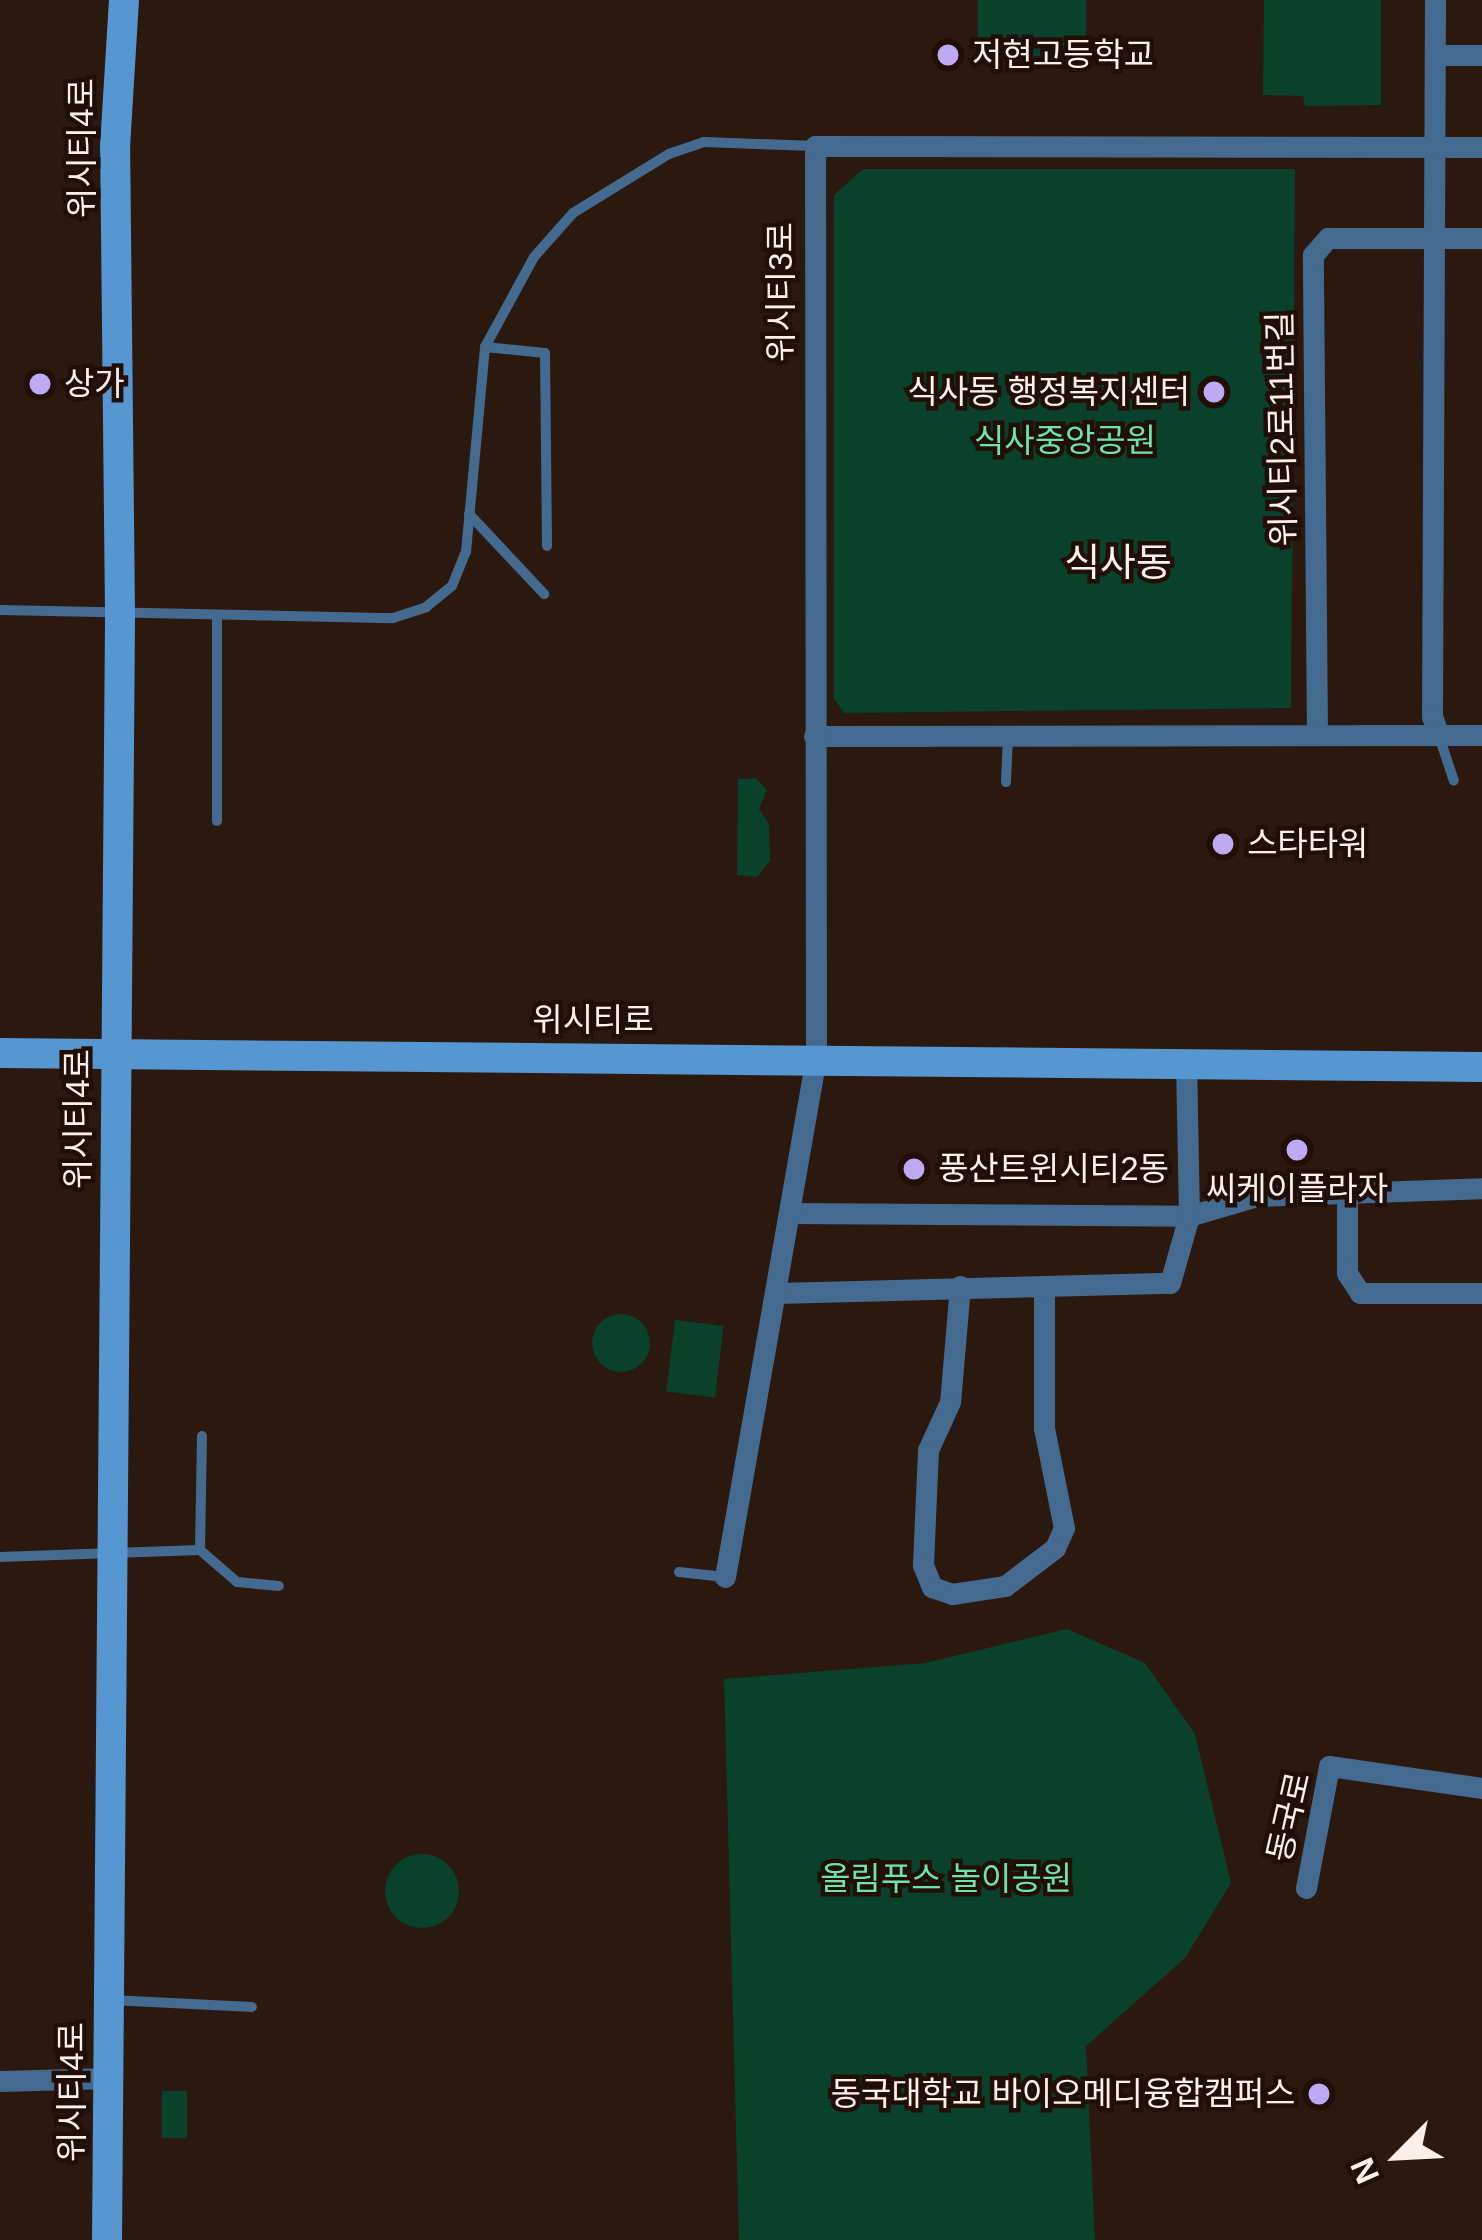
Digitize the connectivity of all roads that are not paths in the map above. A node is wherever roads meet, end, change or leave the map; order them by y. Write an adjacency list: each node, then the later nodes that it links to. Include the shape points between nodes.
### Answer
1 (124, 0): 15 (street, 위시티4로, via 115,147)
2 (1436, 0): 3 (street)
3 (1436, 55): 4 (street); 6 (street)
4 (1482, 55)
5 (815, 146): 6 (street); 10 (lane, via 704,142 635,170 573,213 534,257); 19 (street, 위시티3로)
6 (1435, 146): 7 (street); 9 (street)
7 (1482, 147)
8 (1482, 238): 9 (street, 위시티2로11번길)
9 (1436, 240): 17 (street, 위시티2로11번길, via 1328,238 1312,255); 21 (street, via 1432,716)
10 (485, 347): 11 (lane); 12 (lane, via 545,353)
11 (469, 514): 13 (lane); 16 (lane, via 452,586 409,615)
12 (547, 546)
13 (544, 594)
14 (0, 610): 15 (lane)
15 (120, 613): 16 (lane); 26 (street, 위시티4로)
16 (217, 615): 24 (lane)
17 (1317, 734): 20 (street); 21 (street)
18 (1482, 735): 21 (street)
19 (814, 736): 20 (street); 27 (street, 위시티3로)
20 (1008, 736): 23 (lane)
21 (1439, 736): 22 (lane)
22 (1454, 781)
23 (1006, 782)
24 (217, 821)
25 (0, 1053): 26 (street, 위시티로)
26 (114, 1053): 27 (street, 위시티로); 41 (street, 위시티4로)
27 (816, 1058): 28 (street, 위시티로); 32 (street, 위시티3로)
28 (1186, 1060): 29 (street, 위시티로); 33 (street)
29 (1482, 1067)
30 (1482, 1188): 31 (street)
31 (1347, 1189): 33 (street, via 1257,1196); 37 (street, via 1347,1274 1360,1293)
32 (790, 1213): 33 (street); 36 (street, 위시티3로)
33 (1189, 1216): 35 (street, via 1170,1283)
34 (961, 1286): 35 (street); 35 (street, via 950,1402 928,1450 923,1565 932,1587 952,1594 1005,1586 1055,1548 1064,1528 1044,1429); 36 (street)
35 (1044, 1292)
36 (778, 1293): 43 (street, 위시티3로)
37 (1482, 1293)
38 (202, 1436): 39 (lane)
39 (200, 1550): 41 (lane); 44 (lane, via 237,1582)
40 (0, 1557): 41 (lane)
41 (112, 1557): 47 (street, 위시티4로)
42 (679, 1572): 43 (lane)
43 (724, 1577)
44 (279, 1586)
45 (1482, 1788): 46 (street, 동국로, via 1329,1766)
46 (1306, 1888)
47 (107, 2000): 48 (lane); 49 (street, 위시티4로)
48 (252, 2007)
49 (109, 2078): 50 (street); 51 (street, 위시티4로)
50 (0, 2081)
51 (107, 2240)

